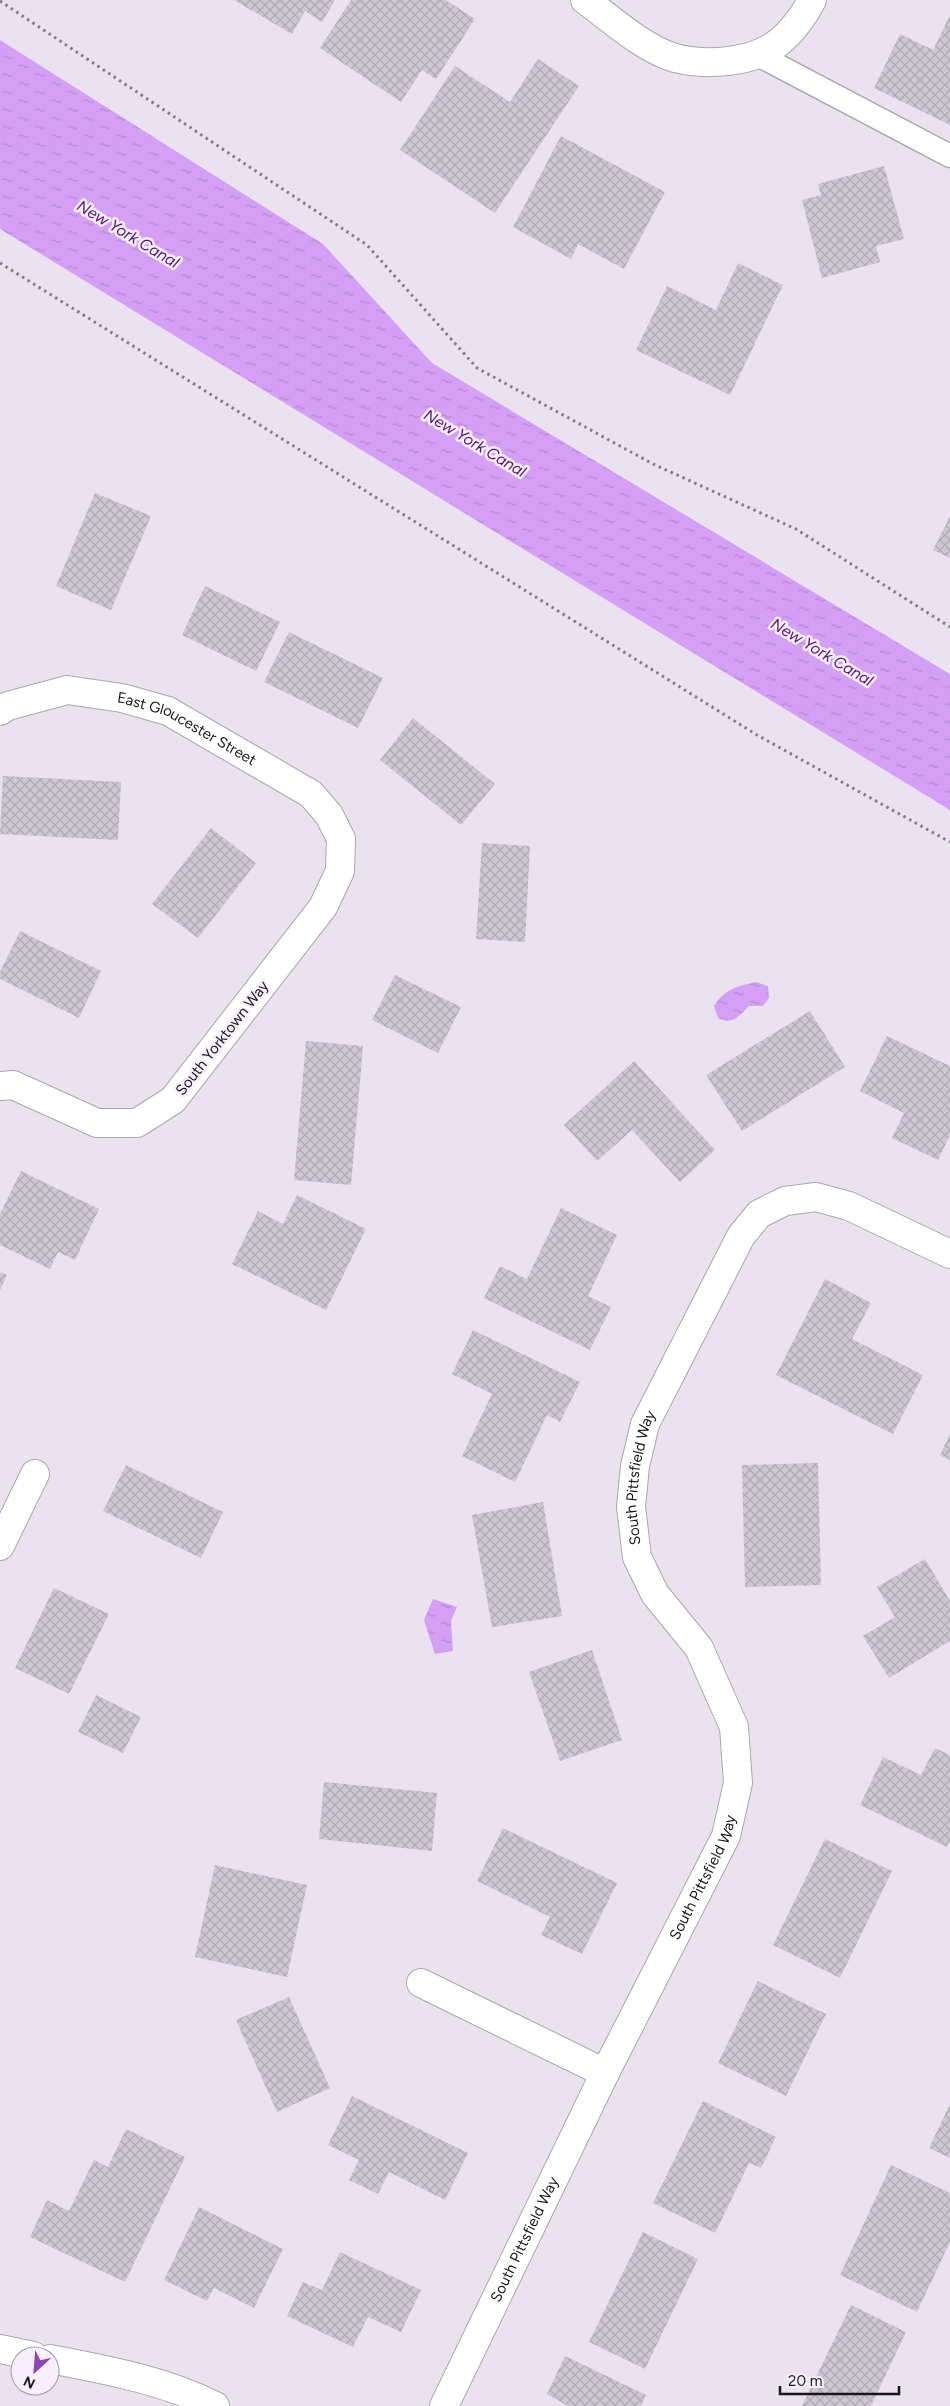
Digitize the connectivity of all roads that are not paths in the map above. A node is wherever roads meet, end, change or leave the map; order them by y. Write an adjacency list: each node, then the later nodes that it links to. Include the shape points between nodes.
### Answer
1 (585, 0): 3 (street, via 649,46 675,58 704,61)
2 (812, 0): 3 (street, via 779,42)
3 (745, 57): 4 (lane)
4 (950, 156)
5 (0, 711): 6 (street, East Gloucester Street, via 67,690 122,698 168,711 311,794 329,815)
6 (341, 839): 7 (street, South Yorktown Way, via 340,871 323,908 173,1100 137,1123 97,1123 13,1085)
7 (0, 1086)
8 (950, 1254): 12 (street, South Pittsfield Way, via 849,1206 816,1197 785,1201 759,1214 740,1236 645,1424 635,1466 631,1507 637,1557 655,1594 699,1648 727,1709 734,1727 738,1783 726,1836)
9 (35, 1474): 10 (street)
10 (0, 1546)
11 (421, 1983): 12 (street)
12 (605, 2073): 15 (street, South Pittsfield Way)
13 (60, 2361): 14 (street, via 127,2374 190,2394)
14 (215, 2406)
15 (444, 2406)

